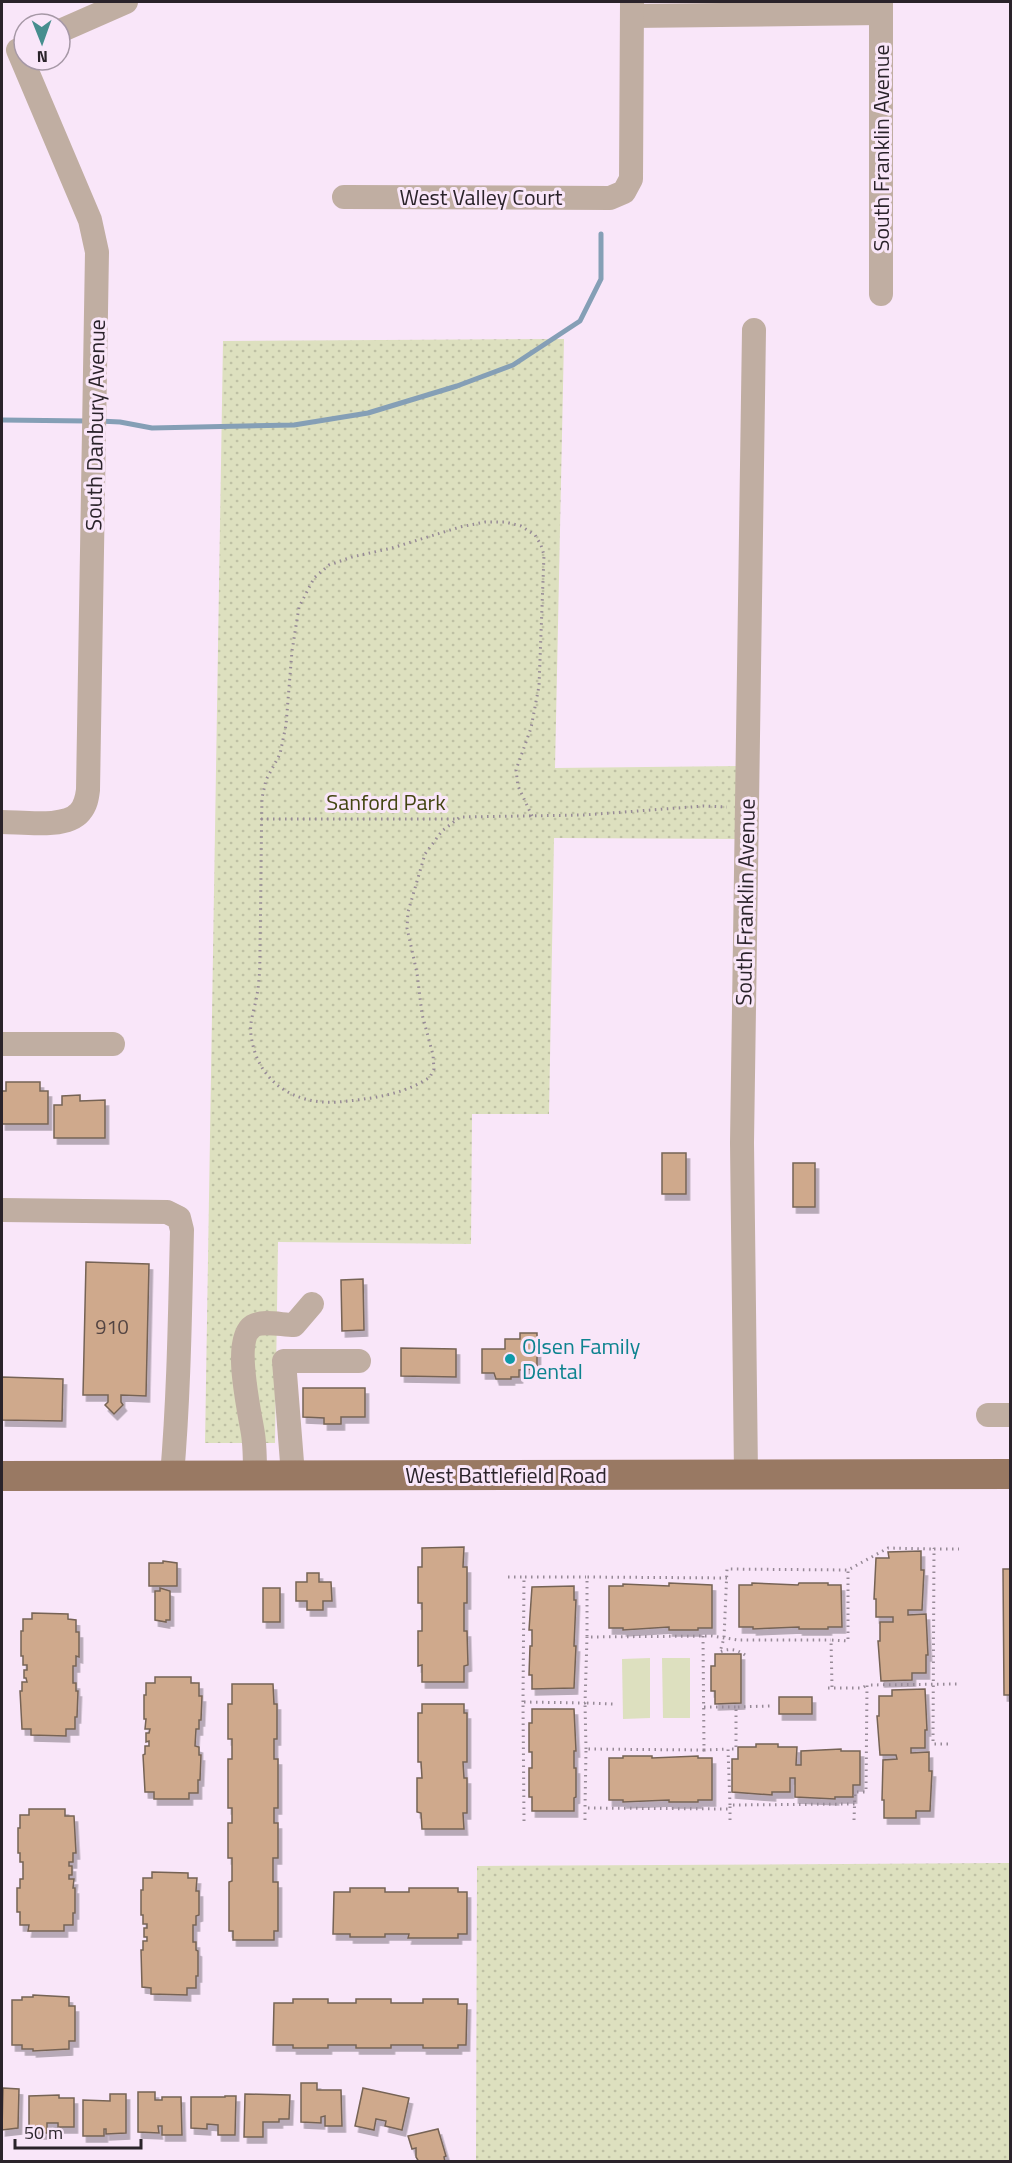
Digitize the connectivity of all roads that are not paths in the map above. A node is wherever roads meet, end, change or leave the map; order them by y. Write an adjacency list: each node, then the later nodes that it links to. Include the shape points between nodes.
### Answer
1 (126, 2): 4 (street)
2 (881, 7): 3 (street); 7 (street, South Franklin Avenue)
3 (632, 9): 6 (street, West Valley Court, via 631,179 618,196)
4 (72, 26)
5 (23, 72): 9 (street, South Danbury Avenue, via 90,220 98,271 88,790 79,814 68,820)
6 (344, 197)
7 (881, 294)
8 (754, 330): 15 (street, South Franklin Avenue, via 742,1143)
9 (2, 822)
10 (2, 1044): 11 (street)
11 (113, 1044)
12 (2, 1210): 20 (street, via 167,1212 179,1218 180,1338)
13 (312, 1304): 17 (street, via 294,1325 260,1324 249,1330 245,1340 244,1375 254,1436)
14 (359, 1361): 18 (street, via 284,1361)
15 (746, 1474): 16 (main road, West Battlefield Road); 18 (main road, West Battlefield Road)
16 (1011, 1474)
17 (255, 1475): 18 (main road, West Battlefield Road); 20 (main road, West Battlefield Road)
18 (293, 1475)
19 (2, 1476): 20 (main road, West Battlefield Road)
20 (172, 1476)

